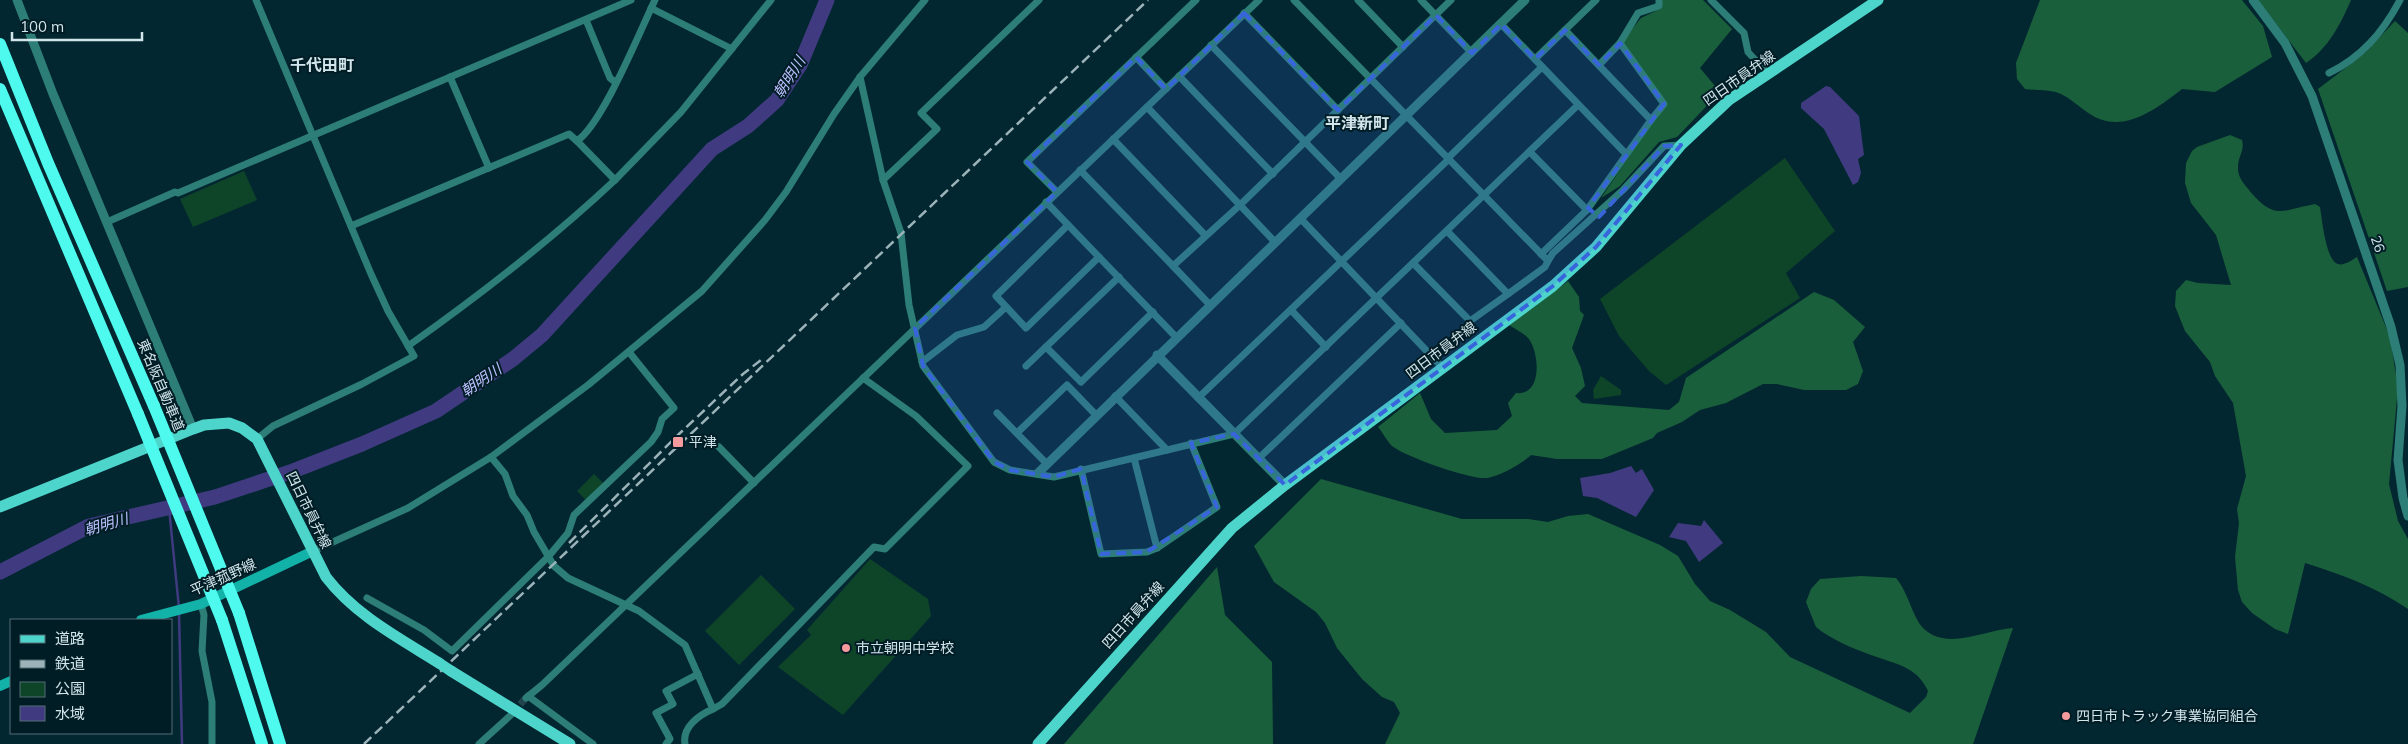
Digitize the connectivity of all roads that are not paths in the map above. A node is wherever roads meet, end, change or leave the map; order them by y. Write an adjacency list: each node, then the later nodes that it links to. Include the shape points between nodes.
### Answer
1 (17, 0): 71 (street)
2 (256, 0): 51 (street)
3 (631, 0): 24 (street)
4 (655, 0): 21 (street)
5 (770, 0): 31 (street)
6 (925, 0): 41 (street)
7 (1039, 0): 64 (street, via 922,113 936,129)
8 (1196, 0): 33 (street)
9 (1294, 0): 42 (street)
10 (1358, 0): 30 (street)
11 (1421, 0): 23 (street)
12 (1451, 0): 23 (street)
13 (1526, 0): 25 (street)
14 (1596, 0): 26 (street)
15 (1658, 0): 27 (street, via 1659,6 1638,13)
16 (1711, 0): 38 (street, via 1744,33 1748,52)
17 (1878, 0): 38 (main road, 四日市員弁線)
18 (2253, 0): 122 (street, 26, via 2285,44 2312,96 2394,336 2400,365 2402,406 2398,460)
19 (2400, 0): 37 (street, via 2380,34 2344,66)
20 (1254, 2): 22 (street)
21 (651, 8): 31 (street); 43 (street)
22 (1244, 14): 29 (street); 48 (street)
23 (1436, 15): 30 (street); 32 (street)
24 (586, 20): 40 (street); 43 (street, via 610,78)
25 (1501, 24): 32 (street); 34 (street)
26 (1565, 30): 34 (street); 35 (street)
27 (1620, 43): 35 (street); 50 (street, via 1664,104)
28 (0, 44): 135 (highway, 東名阪自動車道, bridge, via 238,613)
29 (1211, 45): 39 (street); 54 (street)
30 (1404, 47): 42 (street)
31 (732, 48): 63 (street, via 681,112)
32 (1472, 53): 49 (street)
33 (1136, 57): 45 (street); 65 (street, via 1027,162)
34 (1534, 59): 36 (street)
35 (1599, 65): 50 (street)
36 (1542, 67): 46 (street); 58 (street)
37 (2329, 73)
38 (1770, 75): 55 (main road, 四日市員弁線, via 1729,100)
39 (1180, 76): 45 (street); 61 (street)
40 (450, 77): 51 (street); 59 (street)
41 (860, 77): 64 (street); 96 (street, via 765,220 702,291)
42 (1370, 78): 48 (street); 49 (street)
43 (615, 82): 53 (street, via 599,116)
44 (0, 89): 134 (highway, bridge, via 222,620)
45 (1166, 89): 47 (street)
46 (1578, 105): 56 (street); 57 (street)
47 (1147, 106): 52 (street); 68 (street)
48 (1338, 110): 54 (street)
49 (1406, 115): 58 (street); 62 (street)
50 (1651, 120): 57 (street)
51 (313, 135): 71 (street); 73 (street)
52 (1113, 139): 60 (street); 75 (street)
53 (577, 141): 59 (street, via 569,134); 63 (street)
54 (1305, 142): 61 (street); 62 (street)
55 (1681, 145): 79 (street, via 1664,146); 100 (main road, 四日市員弁線, via 1596,247 1553,286)
56 (1530, 152): 66 (street); 69 (street)
57 (1626, 154): 69 (street)
58 (1448, 159): 66 (street); 80 (street)
59 (489, 168): 73 (street)
60 (1080, 170): 65 (street); 82 (street)
61 (1272, 174): 68 (street)
62 (1341, 179): 70 (street)
63 (615, 180): 93 (street, via 571,222 473,300)
64 (883, 180): 91 (street, via 901,233 909,305)
65 (1057, 192): 67 (street)
66 (1484, 196): 74 (street); 77 (street)
67 (1046, 202): 72 (street); 91 (street)
68 (1240, 205): 75 (street); 76 (street)
69 (1587, 210): 77 (street)
70 (1300, 218): 76 (street); 80 (street)
71 (107, 222): 106 (street)
72 (1068, 225): 78 (street); 87 (street, via 996,296)
73 (351, 226): 93 (street, via 388,311)
74 (1448, 232): 81 (street); 84 (street)
75 (1206, 235): 82 (street)
76 (1275, 242): 86 (street)
77 (1541, 254): 79 (street)
78 (1098, 258): 83 (street); 87 (street, via 1026,328)
79 (1548, 261): 84 (street, via 1545,267)
80 (1342, 262): 85 (street); 88 (street)
81 (1414, 264): 84 (street, via 1470,321); 85 (street)
82 (1173, 266): 86 (street)
83 (1118, 277): 89 (street); 94 (street)
84 (1508, 294)
85 (1378, 298): 90 (street); 95 (street)
86 (1210, 305): 92 (street)
87 (1006, 307): 98 (street, via 984,327 957,335)
88 (1291, 310): 95 (street); 103 (street)
89 (1152, 312): 92 (street); 94 (street, via 1081,382)
90 (1401, 323): 100 (street); 115 (street)
91 (915, 328): 98 (street); 101 (street)
92 (1176, 337): 97 (street)
93 (408, 346): 109 (street, via 414,356 272,426)
94 (1046, 347): 99 (street)
95 (1326, 347): 108 (street)
96 (629, 352): 113 (street); 125 (street, via 674,408 662,419 651,442 574,515 568,533)
97 (1157, 355): 102 (street); 103 (street)
98 (922, 362): 118 (street, via 931,379 994,462 1010,470)
99 (1026, 366)
100 (1443, 368): 120 (main road, 四日市員弁線)
101 (863, 378): 119 (street); 131 (street, via 916,416 968,466 884,549 874,547 798,628 722,704)
102 (1115, 396): 105 (street); 112 (street)
103 (1198, 398): 108 (street)
104 (997, 412): 107 (street)
105 (1096, 415): 107 (street, via 1067,385); 116 (street)
106 (194, 429): 109 (main road, 四日市員弁線, via 230,423); 121 (main road, 四日市員弁線)
107 (1017, 433): 116 (street)
108 (1234, 434): 110 (street); 115 (street)
109 (257, 439): 123 (main road, 四日市員弁線)
110 (1191, 443): 112 (street); 124 (street, via 1217,507)
111 (719, 447): 119 (street)
112 (1167, 450): 114 (street)
113 (491, 457): 123 (street, via 408,508); 125 (street, via 505,474 513,496 527,515)
114 (1134, 458): 117 (street); 124 (street)
115 (1258, 459): 120 (street)
116 (1046, 463): 118 (street)
117 (1081, 470): 118 (street, via 1054,477); 124 (street, via 1101,554 1147,552)
118 (1038, 473)
119 (754, 483): 128 (street)
120 (1284, 485): 141 (main road, 四日市員弁線, via 1232,528)
121 (0, 507)
122 (2408, 516)
123 (310, 546): 127 (main road, 平津菰野線); 137 (main road, 四日市員弁線, bridge, via 339,594 373,621)
124 (1157, 548)
125 (548, 557): 126 (street, via 452,651 424,630); 128 (street, via 568,578)
126 (367, 598)
127 (201, 604): 129 (main road, 平津菰野線); 133 (street, via 204,615 202,651 212,702)
128 (624, 605): 130 (street, via 654,619 685,645); 138 (street, via 527,697)
129 (144, 619)
130 (698, 674): 131 (street); 139 (street, via 666,691 673,704 656,714 670,739)
131 (713, 709): 140 (street, via 700,715 690,726 684,736)
132 (512, 714): 136 (street)
133 (212, 744)
134 (262, 744)
135 (280, 744)
136 (479, 744)
137 (570, 744)
138 (593, 744)
139 (666, 744)
140 (685, 744)
141 (1038, 744)

